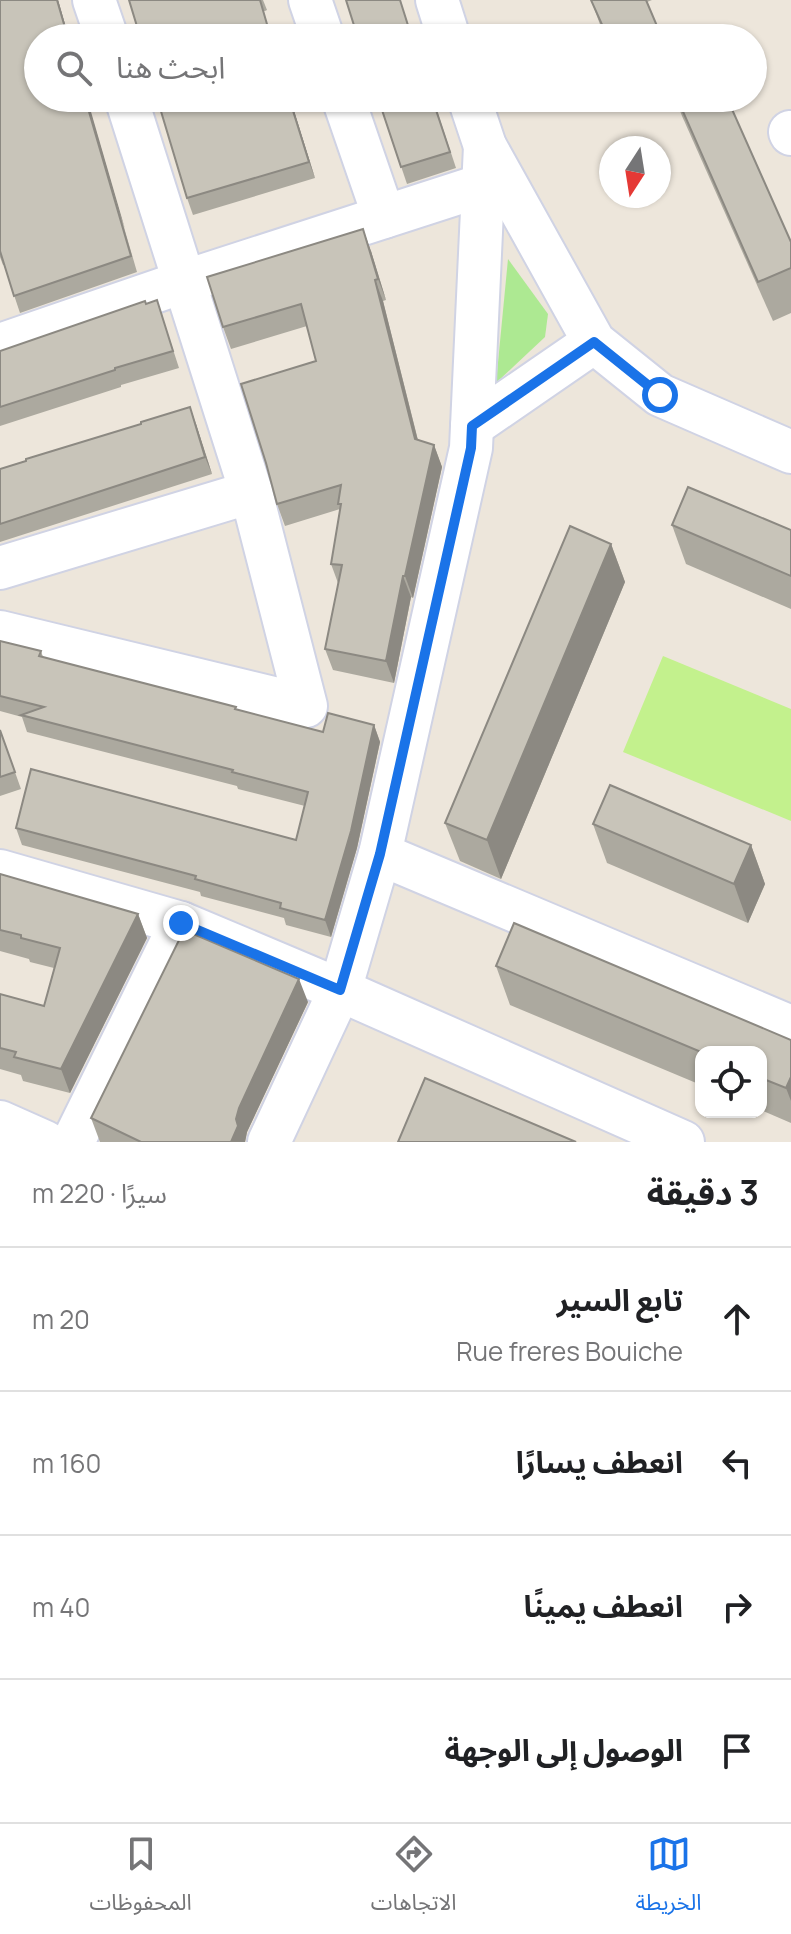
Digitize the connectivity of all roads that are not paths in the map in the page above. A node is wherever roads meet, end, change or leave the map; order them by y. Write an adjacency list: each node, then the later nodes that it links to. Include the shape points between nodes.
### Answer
1 (94, 0): 4 (street)
2 (310, 0): 5 (street)
3 (437, 0): 6 (street)
4 (102, 24)
5 (318, 24)
6 (445, 24)
7 (131, 112): 12 (street)
8 (348, 112): 11 (street)
9 (472, 112): 10 (street)
10 (484, 166): 11 (street); 13 (street); 15 (street)
11 (384, 217): 12 (street)
12 (186, 281): 14 (street); 17 (street)
13 (594, 342): 15 (street); 16 (street, via 660,395)
14 (1, 343)
15 (472, 426): 20 (street)
16 (791, 452)
17 (251, 492): 18 (street); 19 (street, via 306,706)
18 (0, 568)
19 (0, 632)
20 (380, 854): 23 (street); 24 (street)
21 (0, 871): 22 (street)
22 (181, 923): 23 (street); 27 (street)
23 (340, 990): 28 (street); 29 (street)
24 (791, 1027)
25 (0, 1122): 26 (street)
26 (45, 1142)
27 (73, 1142)
28 (269, 1142)
29 (683, 1142)

